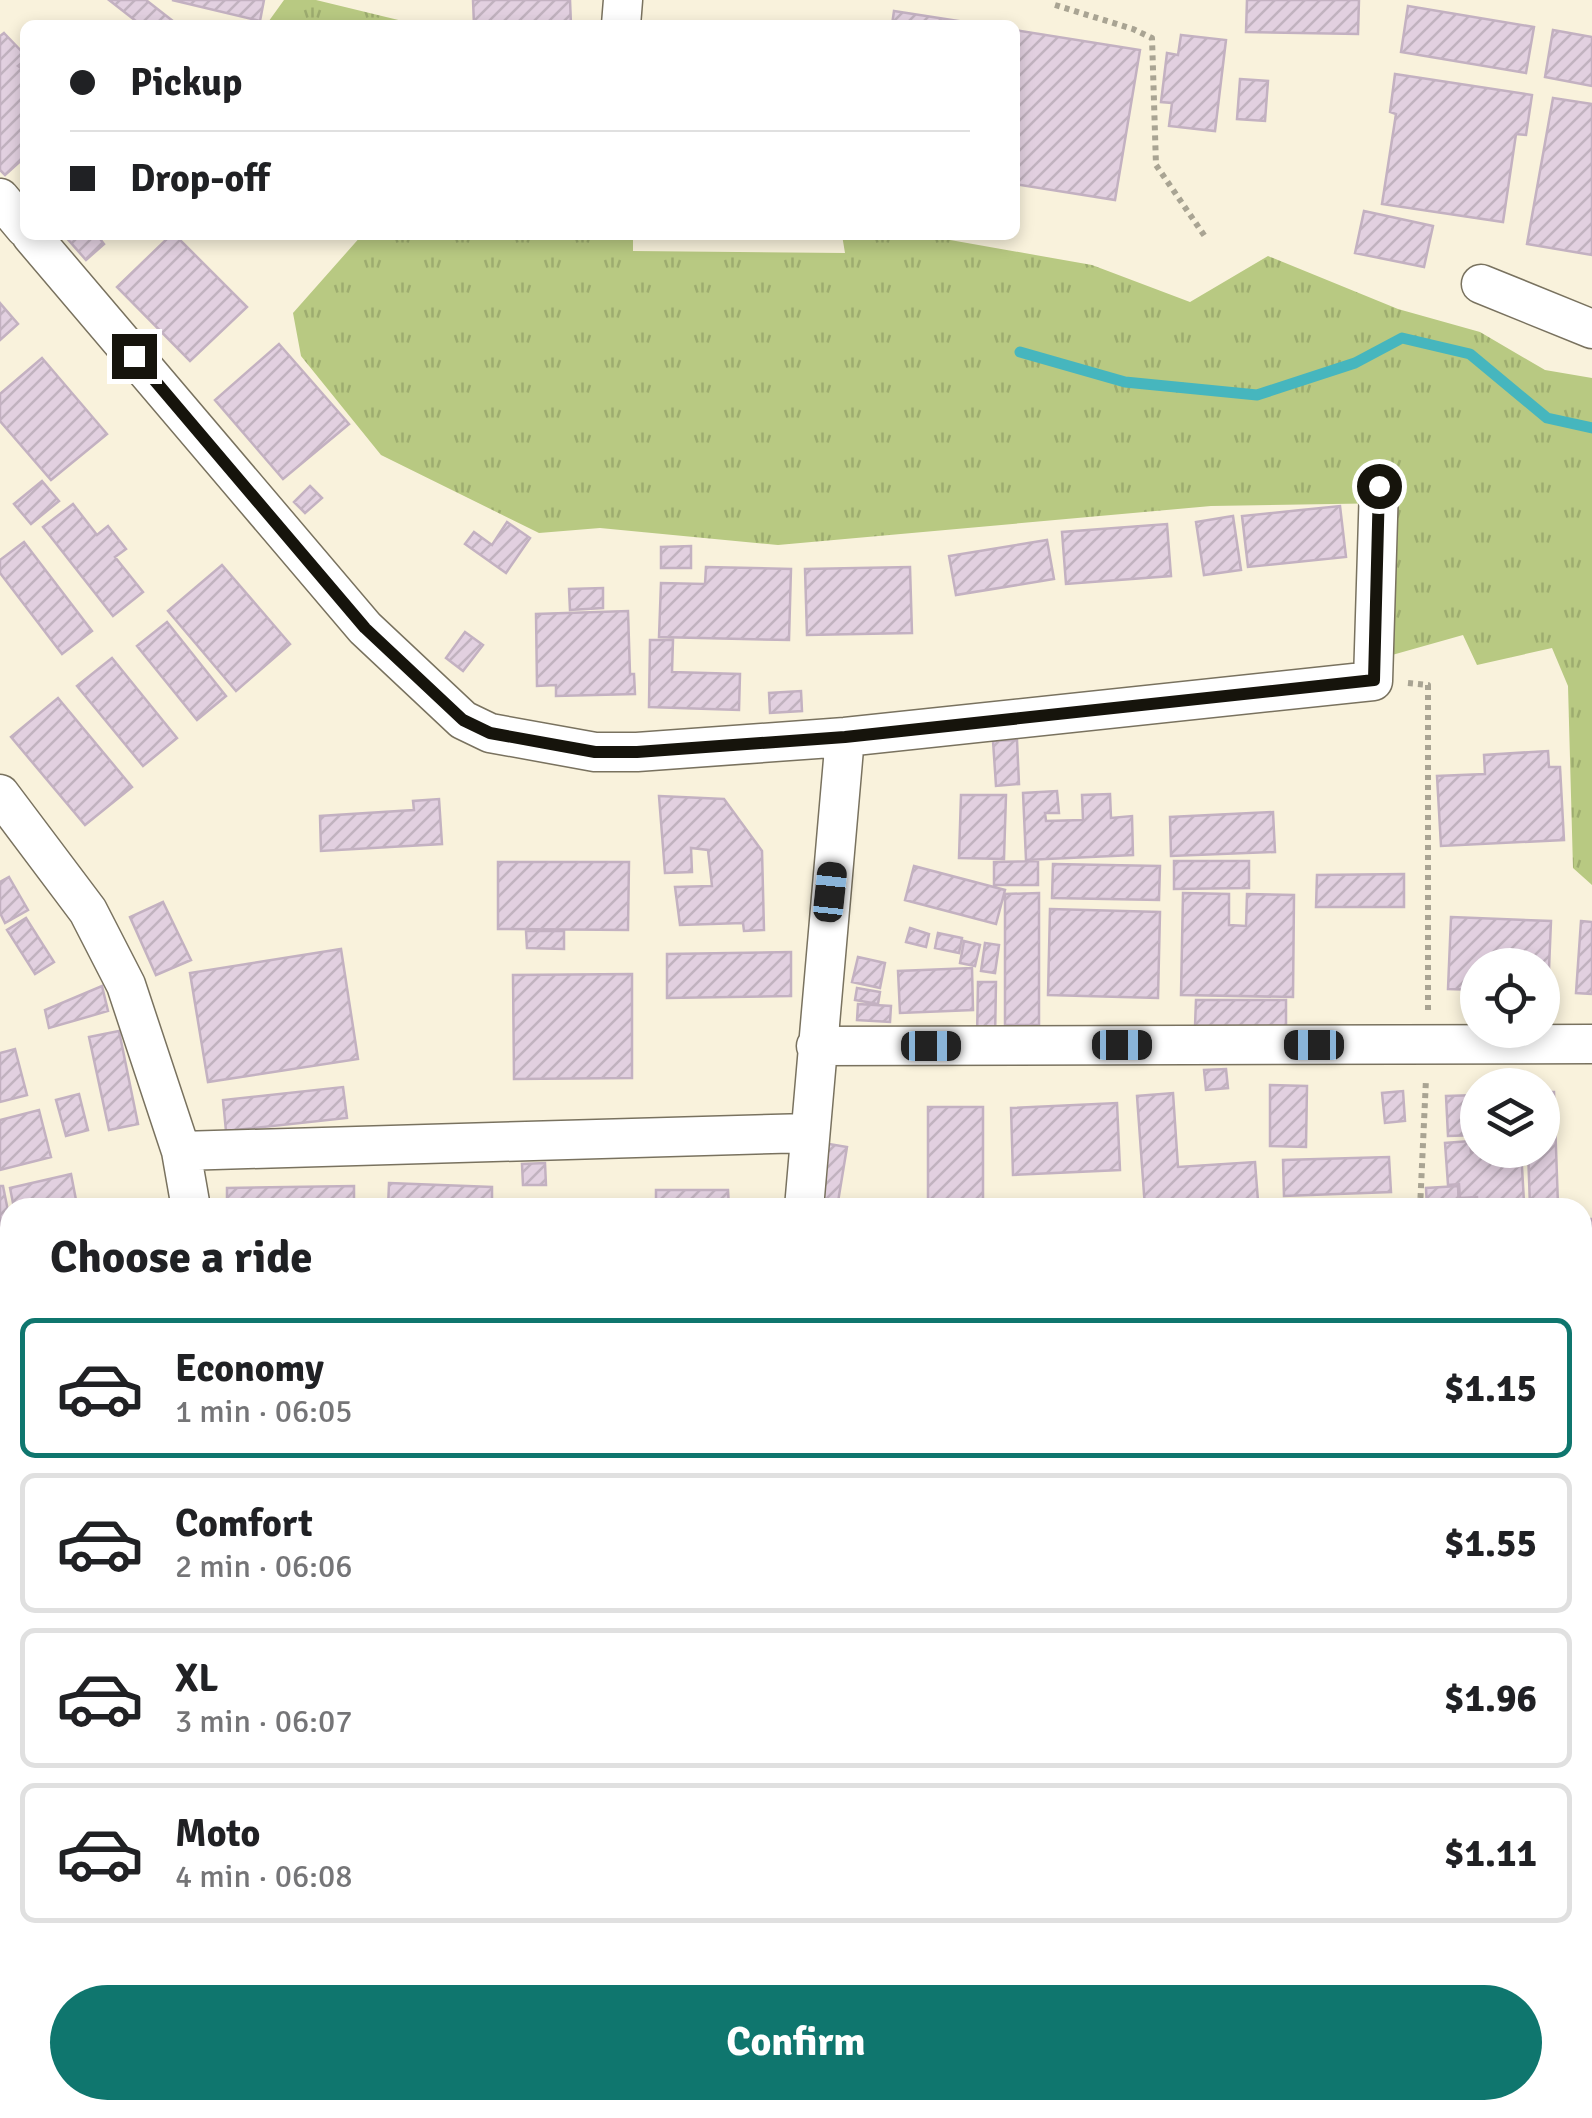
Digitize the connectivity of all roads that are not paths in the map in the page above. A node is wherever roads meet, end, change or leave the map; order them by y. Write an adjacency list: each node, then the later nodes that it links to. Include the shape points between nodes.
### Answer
1 (0, 198): 2 (street)
2 (20, 222)
3 (35, 240): 7 (street, via 365,628 463,720 490,733 595,752)
4 (1481, 284): 5 (street)
5 (1592, 329)
6 (1379, 486): 7 (street, via 1374,680)
7 (845, 737): 10 (street)
8 (0, 794): 12 (street, via 88,911 126,986)
9 (1592, 1044): 10 (street)
10 (816, 1046): 11 (street)
11 (810, 1133): 12 (street); 14 (street)
12 (182, 1151): 13 (street)
13 (189, 1198)
14 (805, 1198)

